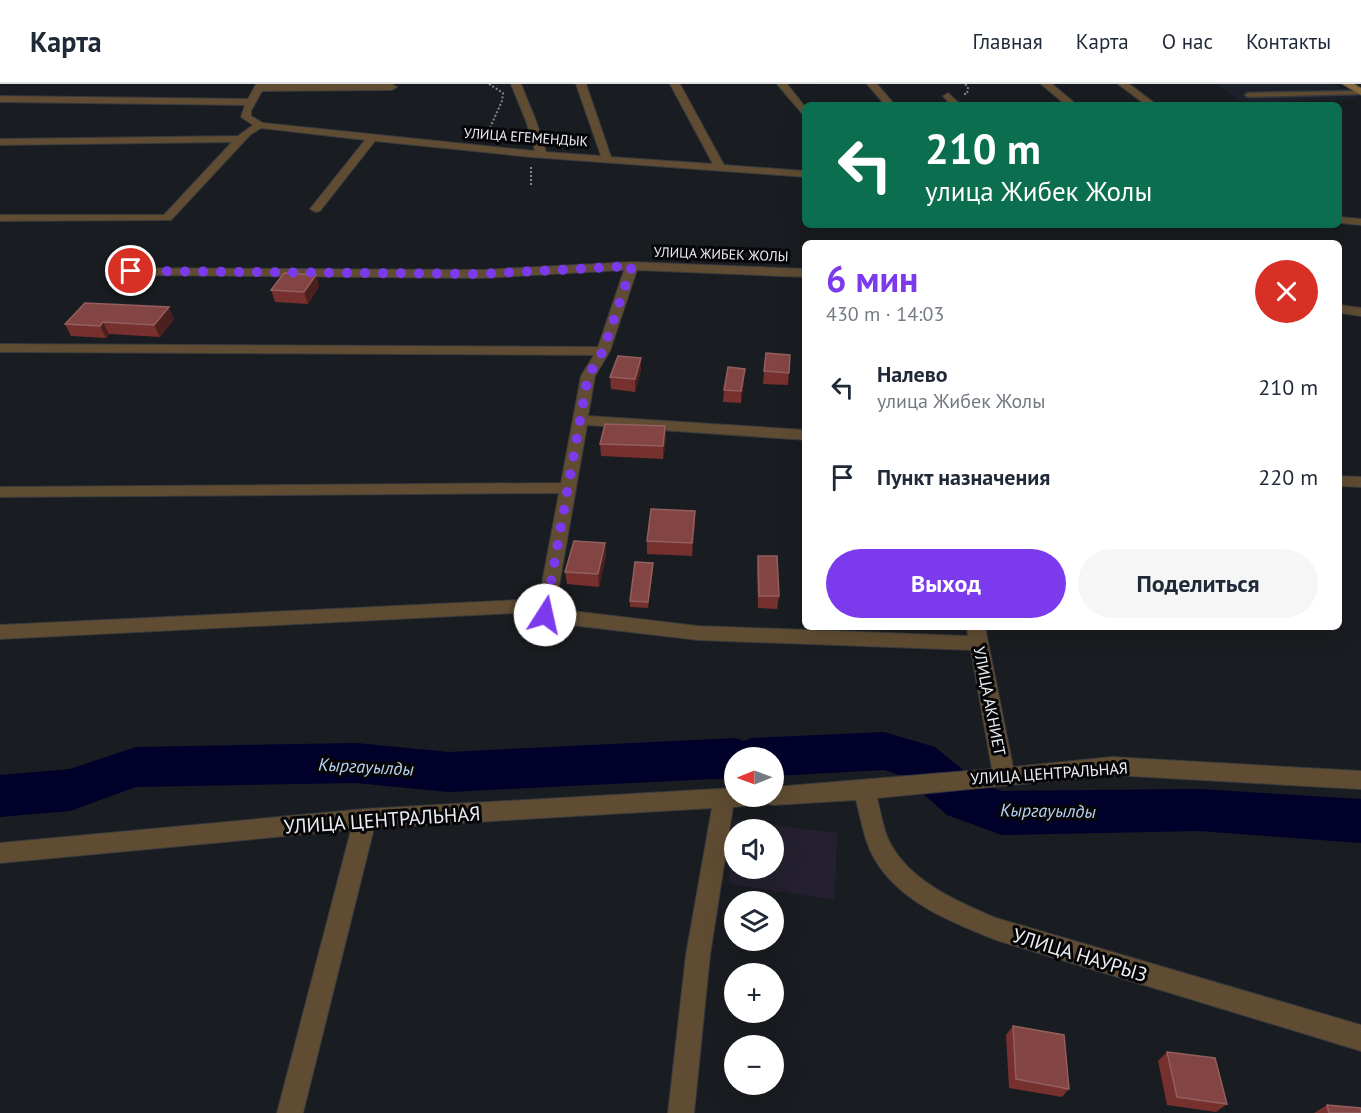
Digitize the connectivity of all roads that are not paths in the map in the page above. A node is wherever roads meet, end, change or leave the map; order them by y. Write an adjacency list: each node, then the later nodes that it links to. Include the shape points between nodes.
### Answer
1 (516, 84): 25 (street, via 533,127)
2 (581, 84): 26 (street)
3 (675, 84): 27 (street)
4 (782, 84): 20 (street)
5 (872, 84): 16 (street)
6 (1046, 84): 18 (street)
7 (1123, 84): 19 (street)
8 (1347, 84): 11 (main road)
9 (260, 86): 10 (street); 15 (street)
10 (392, 87)
11 (1361, 92): 12 (lane)
12 (1248, 95)
13 (948, 96): 17 (street)
14 (0, 99): 15 (street)
15 (252, 102): 21 (street, УЛИЦА ЕГЕМЕНДЫК, via 246,117)
16 (887, 102)
17 (953, 102)
18 (1068, 102)
19 (1148, 102)
20 (802, 110)
21 (261, 125): 22 (street); 23 (street, УЛИЦА ЕГЕМЕНДЫК)
22 (240, 139): 24 (street); 30 (street, via 167,218)
23 (371, 140): 25 (street, УЛИЦА ЕГЕМЕНДЫК); 29 (street)
24 (0, 142)
25 (536, 154): 26 (street, УЛИЦА ЕГЕМЕНДЫК)
26 (607, 159): 27 (street, УЛИЦА ЕГЕМЕНДЫК)
27 (720, 167): 28 (street, УЛИЦА ЕГЕМЕНДЫК)
28 (802, 174)
29 (316, 209)
30 (0, 218)
31 (1342, 220): 32 (street)
32 (1361, 222)
33 (632, 266): 34 (street, УЛИЦА ЖИБЕК ЖОЛЫ, via 482,274); 35 (street, УЛИЦА ЖИБЕК ЖОЛЫ); 39 (street)
34 (131, 271)
35 (802, 273)
36 (1342, 309): 37 (street)
37 (1361, 312)
38 (0, 348): 39 (street)
39 (603, 351): 40 (street, via 588,376)
40 (580, 420): 41 (street); 44 (street)
41 (802, 435)
42 (1342, 481): 43 (street)
43 (1361, 482)
44 (568, 488): 45 (street); 46 (street)
45 (0, 492)
46 (546, 605): 47 (street); 48 (street, via 545,615 698,633 848,640)
47 (0, 632)
48 (978, 635): 49 (street, УЛИЦА АКНИЕТ)
49 (1004, 775): 50 (street, УЛИЦА ЦЕНТРАЛЬНАЯ, via 1112,766); 51 (street, УЛИЦА ЦЕНТРАЛЬНАЯ)
50 (1361, 780)
51 (864, 790): 52 (street, УЛИЦА ЦЕНТРАЛЬНАЯ); 56 (street, УЛИЦА НАУРЫЗ, via 882,851 905,881 938,905 996,929)
52 (784, 795)
53 (724, 799): 54 (street, УЛИЦА ЦЕНТРАЛЬНАЯ); 58 (street, via 698,955)
54 (365, 819): 55 (street, УЛИЦА ЦЕНТРАЛЬНАЯ); 57 (street)
55 (0, 853)
56 (1361, 1038)
57 (291, 1113)
58 (681, 1113)

